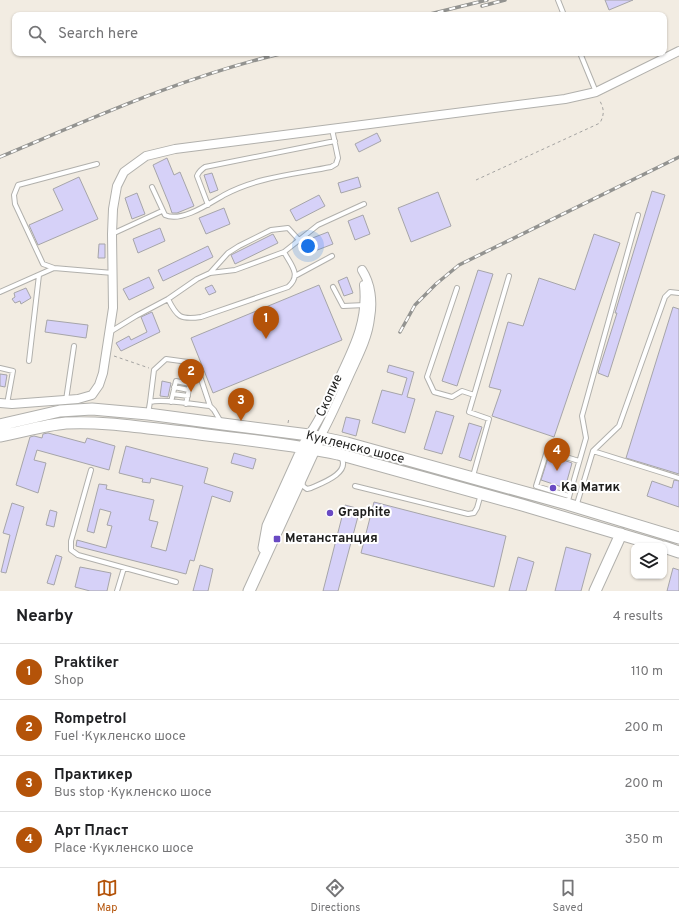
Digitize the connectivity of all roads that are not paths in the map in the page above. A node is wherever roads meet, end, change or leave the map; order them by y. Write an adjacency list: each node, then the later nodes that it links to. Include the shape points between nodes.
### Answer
1 (558, 0): 2 (lane)
2 (563, 12)
3 (679, 51): 5 (street)
4 (581, 56): 5 (lane)
5 (596, 92): 6 (street, via 565,99)
6 (332, 128): 7 (lane); 14 (street, via 175,149 146,156 124,172 117,186)
7 (335, 141): 11 (lane, via 338,158 336,164 331,167 255,182); 11 (lane, via 206,167 198,172 197,176)
8 (97, 164): 18 (lane, via 18,185 14,195 15,204 43,264)
9 (152, 187): 12 (lane)
10 (364, 204): 15 (lane, via 318,225)
11 (208, 205): 12 (lane, via 176,218 165,215)
12 (162, 210): 14 (lane)
13 (638, 215): 53 (lane, via 582,416 586,438)
14 (112, 234): 20 (street)
15 (299, 240): 16 (lane); 21 (lane, via 288,228 271,230 232,250)
16 (284, 252): 21 (lane, via 235,270); 23 (lane)
17 (332, 256): 23 (lane)
18 (54, 268): 20 (lane); 22 (lane)
19 (362, 270): 30 (street, Скопие)
20 (113, 273): 31 (street)
21 (210, 273): 29 (lane)
22 (40, 275): 27 (lane); 33 (lane)
23 (295, 276): 29 (lane, via 288,287 190,319 180,317 174,312)
24 (509, 276): 36 (lane)
25 (333, 287): 30 (lane, via 343,306)
26 (456, 288): 36 (lane, via 427,377 434,392 452,397 462,392)
27 (0, 292)
28 (679, 293): 51 (lane, via 670,292 665,297 619,426)
29 (168, 299): 31 (lane)
30 (368, 305): 48 (street, Скопие, via 351,362)
31 (110, 332): 38 (street, via 99,385 92,394)
32 (74, 346): 38 (lane)
33 (29, 361)
34 (0, 368): 41 (lane, via 12,371)
35 (173, 394): 37 (lane); 37 (lane, via 174,387 189,390); 40 (lane)
36 (474, 395): 56 (lane, via 469,412 489,419)
37 (188, 396): 42 (lane)
38 (66, 400): 41 (street)
39 (150, 402): 40 (lane); 43 (lane, via 154,370 166,359 188,362 198,370); 44 (lane)
40 (171, 402): 42 (lane)
41 (4, 403)
42 (186, 404): 43 (lane)
43 (210, 406): 45 (lane)
44 (148, 414): 45 (main road, Кукленско шосе); 46 (main road, Кукленско шосе, via 92,410 60,411)
45 (223, 424): 48 (main road, Кукленско шосе)
46 (0, 425)
47 (0, 436): 49 (main road, Кукленско шосе, via 64,424 91,423)
48 (315, 436): 49 (main road, Скопие); 50 (main road, Скопие); 56 (main road, Кукленско шосе)
49 (303, 448): 50 (main road, Кукленско шосе); 66 (main road, Скопие, via 268,526)
50 (315, 450): 52 (main road, Кукленско шосе); 55 (main road, Скопие)
51 (593, 451): 57 (lane); 60 (lane)
52 (338, 454): 55 (lane, via 343,466 339,474 311,488 303,486); 59 (main road, Кукленско шосе)
53 (579, 461): 60 (lane); 60 (lane, via 547,451 536,486)
54 (91, 470): 67 (lane, via 71,550 78,555)
55 (304, 471): 66 (main road, Скопие)
56 (472, 478): 60 (main road, Кукленско шосе)
57 (679, 478)
58 (355, 486): 59 (lane, via 468,514 474,513)
59 (482, 493): 61 (main road, Кукленско шосе)
60 (571, 503): 62 (main road, Кукленско шосе)
61 (621, 534): 63 (main road, Кукленско шосе); 71 (main road)
62 (679, 538)
63 (650, 543)
64 (667, 548): 65 (main road)
65 (679, 552)
66 (262, 563): 70 (main road, Скопие)
67 (124, 568): 68 (lane); 69 (lane)
68 (176, 582)
69 (117, 591)
70 (249, 591)
71 (595, 591)

